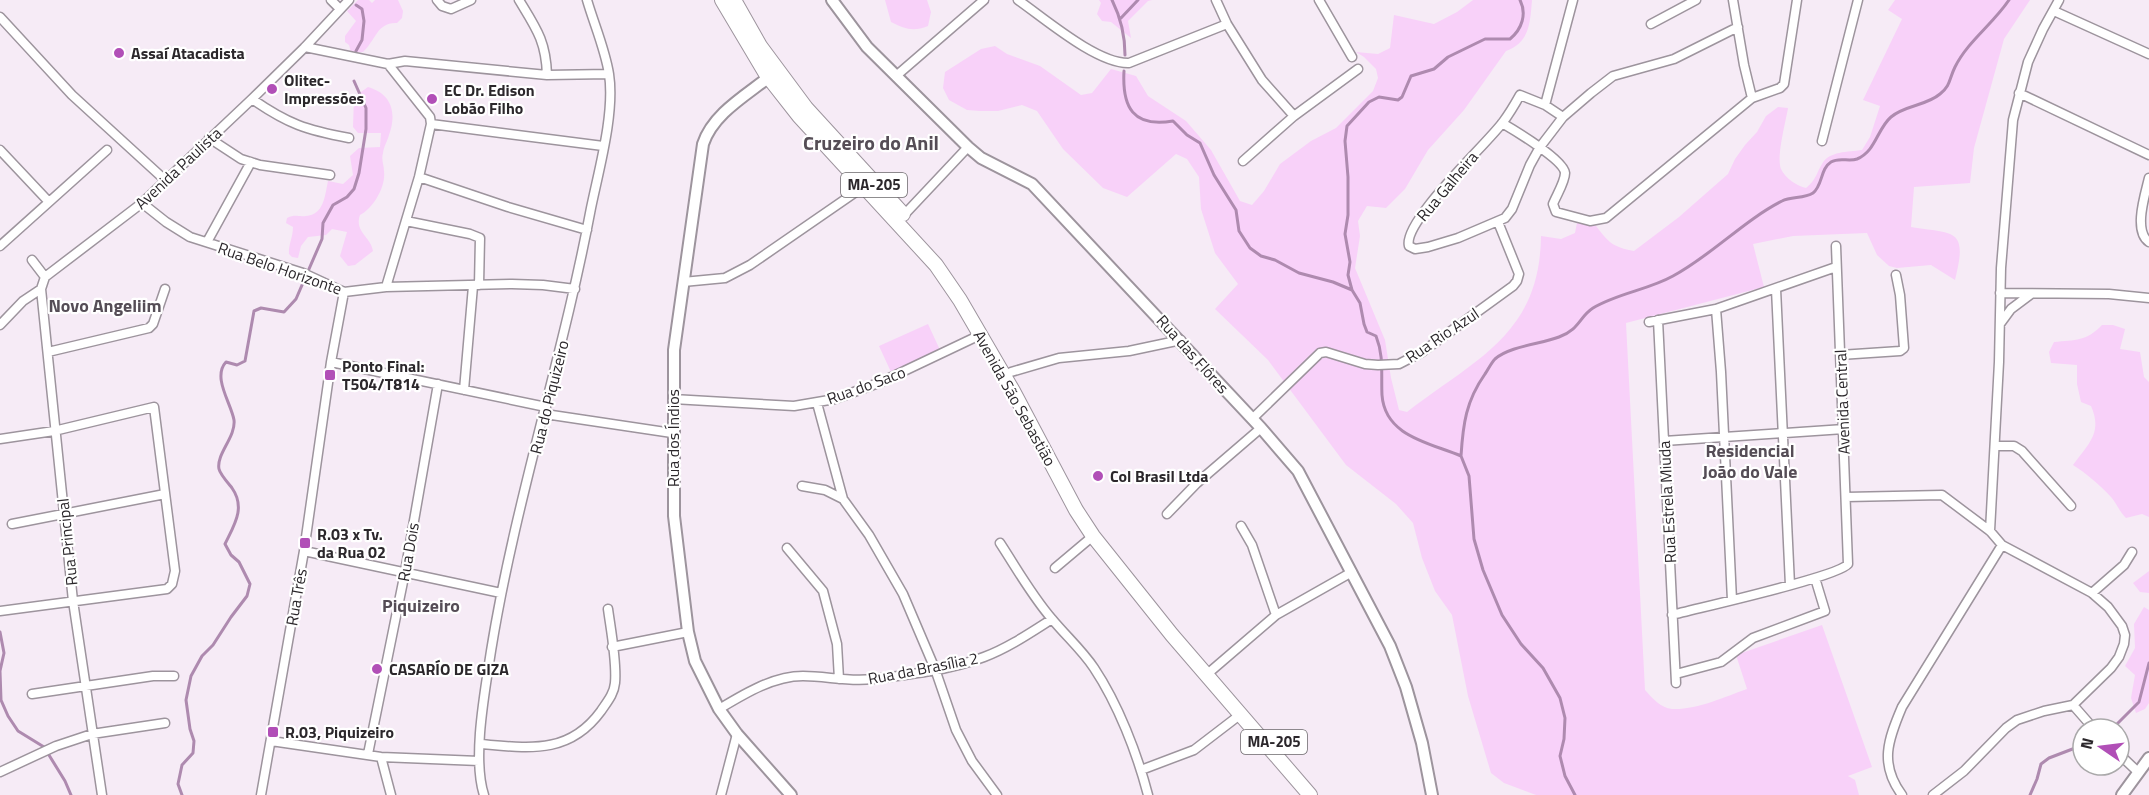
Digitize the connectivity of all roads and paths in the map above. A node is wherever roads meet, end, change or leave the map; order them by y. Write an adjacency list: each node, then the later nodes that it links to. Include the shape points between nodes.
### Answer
1 (331, 0): 20 (street)
2 (349, 0): 20 (street, Avenida Paulista)
3 (437, 0): 4 (street, via 451,9)
4 (471, 0)
5 (519, 0): 32 (street, via 540,35)
6 (587, 0): 31 (street, Rua do Piquizeiro)
7 (722, 0): 34 (main road, Avenida São Sebastião / MA-205)
8 (734, 0): 61 (main road, Avenida São Sebastião / MA-205, via 760,46 806,108)
9 (832, 0): 33 (street, Rua das Flôres, via 867,47)
10 (984, 0): 33 (street)
11 (1018, 0): 23 (street, via 1087,48 1119,63 1129,63)
12 (1216, 0): 23 (street)
13 (1319, 0): 28 (street)
14 (1573, 0): 38 (street)
15 (1696, 0): 24 (street)
16 (1733, 0): 25 (street)
17 (1797, 0): 36 (street, via 1784,84)
18 (1858, 0): 45 (street)
19 (2059, 0): 21 (street)
20 (340, 9): 26 (street, Avenida Paulista)
21 (2054, 11): 27 (street); 35 (street, via 2028,62)
22 (0, 17): 57 (street, via 72,94)
23 (1227, 24): 39 (street, via 1262,80)
24 (1651, 24)
25 (1738, 27): 36 (street); 40 (street, via 1674,59 1613,76)
26 (305, 47): 29 (street); 37 (street, Avenida Paulista)
27 (2149, 54)
28 (1352, 57)
29 (387, 64): 32 (street, via 414,61); 42 (street, via 430,117)
30 (1358, 69): 39 (street)
31 (609, 74): 32 (street); 46 (street, Rua do Piquizeiro, via 609,112)
32 (547, 75)
33 (896, 76): 47 (street, Rua das Flôres)
34 (769, 77): 58 (main road, Avenida São Sebastião / MA-205); 73 (street, Rua dos Índios, via 720,116 705,138)
35 (2019, 93): 51 (street); 81 (street, via 2012,131)
36 (1752, 98): 48 (street, via 1606,218 1590,221 1556,212 1553,204 1565,172)
37 (252, 99): 43 (street, Avenida Paulista); 44 (street, via 285,121)
38 (1545, 105): 40 (street, Rua Galheira); 41 (street, Rua Galheira, via 1520,95)
39 (1294, 116): 52 (street)
40 (1563, 117): 48 (street)
41 (1503, 123): 48 (street); 63 (street, Rua Galheira, via 1415,224 1408,243 1415,249 1428,247)
42 (431, 124): 46 (street); 55 (street)
43 (209, 138): 53 (street); 57 (street, Avenida Paulista)
44 (349, 138)
45 (1822, 141)
46 (603, 146): 64 (street, Rua do Piquizeiro)
47 (968, 147): 61 (street); 90 (street, Rua das Flôres, via 981,158 1032,184)
48 (1540, 147): 63 (street, via 1512,209)
49 (0, 150): 59 (street)
50 (107, 150): 59 (street)
51 (2149, 155)
52 (1243, 161)
53 (251, 162): 54 (street); 65 (street)
54 (330, 175)
55 (419, 177): 62 (street); 64 (street)
56 (2149, 178): 66 (street, via 2141,233)
57 (165, 180): 60 (street, Avenida Paulista)
58 (863, 187): 73 (street, via 750,265 725,278); 89 (main road, Avenida São Sebastião / MA-205, via 930,257)
59 (49, 202): 67 (street)
60 (141, 203): 65 (street, Rua Belo Horizonte, via 190,237); 72 (street, Avenida Paulista)
61 (904, 216): 94 (main road, Avenida São Sebastião / MA-205, via 946,263 968,295)
62 (406, 221): 74 (street, via 480,238); 75 (street)
63 (1498, 222): 100 (street, Rua Rio Azul, via 1518,270 1517,281 1422,352 1399,364 1365,364 1320,353)
64 (587, 230): 78 (street, Rua do Piquizeiro)
65 (207, 242): 80 (street, Rua Belo Horizonte, via 303,273)
66 (2149, 242)
67 (0, 246)
68 (1836, 246): 70 (street, Avenida Central)
69 (32, 260): 72 (street)
70 (1836, 267): 79 (street); 92 (street, Avenida Central)
71 (1896, 275): 92 (street, via 1904,348)
72 (45, 277): 76 (street)
73 (683, 282): 97 (street, Rua dos Índios, via 674,342)
74 (476, 286): 75 (street, Rua Belo Horizonte); 78 (street, Rua Belo Horizonte, via 543,285); 96 (street)
75 (386, 287): 80 (street, Rua Belo Horizonte)
76 (41, 289): 87 (street, via 23,300); 91 (street, Rua Principal)
77 (165, 289): 91 (street, via 153,324 145,329)
78 (575, 289): 99 (street, Rua do Piquizeiro)
79 (1776, 289): 85 (street); 105 (street)
80 (344, 292): 93 (street, Rua Três)
81 (2000, 293): 82 (street); 84 (street)
82 (2032, 294): 83 (street); 86 (street)
83 (2149, 298)
84 (2000, 306): 86 (street); 88 (street)
85 (1716, 309): 106 (street); 108 (street, Rua Estrela Miuda, via 1654,321)
86 (2011, 309): 88 (street)
87 (0, 325)
88 (2000, 325): 109 (street)
89 (980, 335): 98 (street, Rua do Saco, via 881,382); 120 (main road, Avenida São Sebastião / MA-205)
90 (1181, 340): 94 (street, via 1129,351 1059,358); 100 (street, Rua das Flôres)
91 (48, 352): 103 (street, Rua Principal)
92 (1840, 355): 102 (street, Avenida Central)
93 (331, 362): 95 (street); 124 (street, Rua Três)
94 (1011, 372): 143 (main road, Avenida São Sebastião / MA-205, via 1102,535)
95 (438, 384): 96 (street); 128 (street, Rua Dois)
96 (464, 390): 99 (street)
97 (673, 399): 98 (street, Rua do Saco, via 794,406); 104 (street, Rua dos Índios)
98 (817, 403): 113 (street)
99 (545, 410): 104 (street); 131 (street, Rua do Piquizeiro)
100 (1252, 419): 101 (street, Rua das Flôres)
101 (1262, 428): 115 (street); 127 (street, Rua das Flôres, via 1298,471)
102 (1844, 429): 105 (street); 112 (street, Avenida Central)
103 (54, 431): 107 (street); 111 (street, via 154,407); 116 (street, Rua Principal)
104 (672, 433): 140 (street, Rua dos Índios, via 674,516)
105 (1784, 433): 106 (street); 130 (street)
106 (1724, 437): 108 (street); 133 (street)
107 (0, 439)
108 (1664, 441): 138 (street, Rua Estrela Miuda)
109 (1995, 446): 114 (street, via 2014,446 2022,451); 119 (street)
110 (802, 486): 113 (street, via 825,490)
111 (165, 494): 116 (street); 134 (street, via 176,571 172,584 167,589)
112 (1846, 497): 119 (street, via 1942,495); 129 (street, Avenida Central, via 1849,558 1845,568)
113 (843, 500): 142 (street, via 869,535 903,594)
114 (2071, 506)
115 (1167, 514)
116 (64, 515): 117 (street); 134 (street, Rua Principal)
117 (12, 524)
118 (1241, 526): 137 (street, via 1252,545)
119 (1990, 531): 122 (street)
120 (1093, 536): 126 (street); 150 (main road, Avenida São Sebastião / MA-205)
121 (1000, 543): 139 (street)
122 (2002, 545): 132 (street); 175 (street, via 1902,707 1890,734 1888,765)
123 (787, 548): 145 (street, via 823,591 837,644)
124 (304, 550): 128 (street); 155 (street, Rua Três)
125 (2132, 552): 132 (street, via 2129,560)
126 (1055, 568)
127 (1352, 572): 137 (street); 174 (street, Rua das Flôres, via 1406,687)
128 (405, 573): 131 (street); 157 (street, Rua Dois)
129 (1815, 578): 130 (street); 138 (street, Rua Estrela Miuda, via 1825,611 1753,639 1721,662 1676,678)
130 (1790, 585): 133 (street)
131 (501, 593): 156 (street, Rua do Piquizeiro)
132 (2092, 593): 148 (street, via 2116,616 2125,635 2124,644 2111,668)
133 (1732, 600): 138 (street)
134 (73, 601): 136 (street); 146 (street, Rua Principal)
135 (608, 609): 141 (street)
136 (0, 611)
137 (1276, 615): 143 (street)
138 (1672, 615)
139 (1052, 619): 142 (street, Rua da Brasília 2, via 982,658); 162 (street, via 1074,641 1107,690)
140 (688, 632): 141 (street); 149 (street, Rua dos Índios, via 695,661)
141 (612, 647): 156 (street, via 615,682 610,698 576,737 541,746)
142 (935, 669): 145 (street, Rua da Brasília 2, via 873,679); 170 (street, via 956,730 972,761)
143 (1212, 670): 173 (main road, Avenida São Sebastião / MA-205)
144 (174, 676): 146 (street)
145 (839, 679): 149 (street, Rua da Brasília 2, via 790,676 746,693)
146 (84, 686): 147 (street); 153 (street, Rua Principal)
147 (32, 694)
148 (2073, 705): 151 (street); 176 (street, via 2017,720)
149 (719, 709): 154 (street, Rua dos Índios)
150 (1241, 714): 162 (street, via 1194,750); 172 (main road, Avenida São Sebastião / MA-205)
151 (2084, 717)
152 (165, 723): 153 (street)
153 (92, 734): 163 (street); 165 (street, Rua Principal)
154 (736, 734): 164 (street, Rua dos Índios); 169 (street)
155 (271, 741): 157 (street); 166 (street, Rua Três)
156 (480, 744): 160 (street, Rua do Piquizeiro)
157 (368, 754): 158 (street)
158 (381, 757): 160 (street); 167 (street)
159 (2131, 759): 161 (street)
160 (479, 761): 168 (street, Rua do Piquizeiro)
161 (2145, 765): 177 (street)
162 (1141, 770): 171 (street)
163 (0, 772)
164 (789, 790)
165 (102, 795)
166 (261, 795)
167 (391, 795)
168 (484, 795)
169 (721, 795)
170 (997, 795)
171 (1148, 795)
172 (1310, 795)
173 (1319, 795)
174 (1432, 795)
175 (1902, 795)
176 (1933, 795)
177 (2122, 795)

